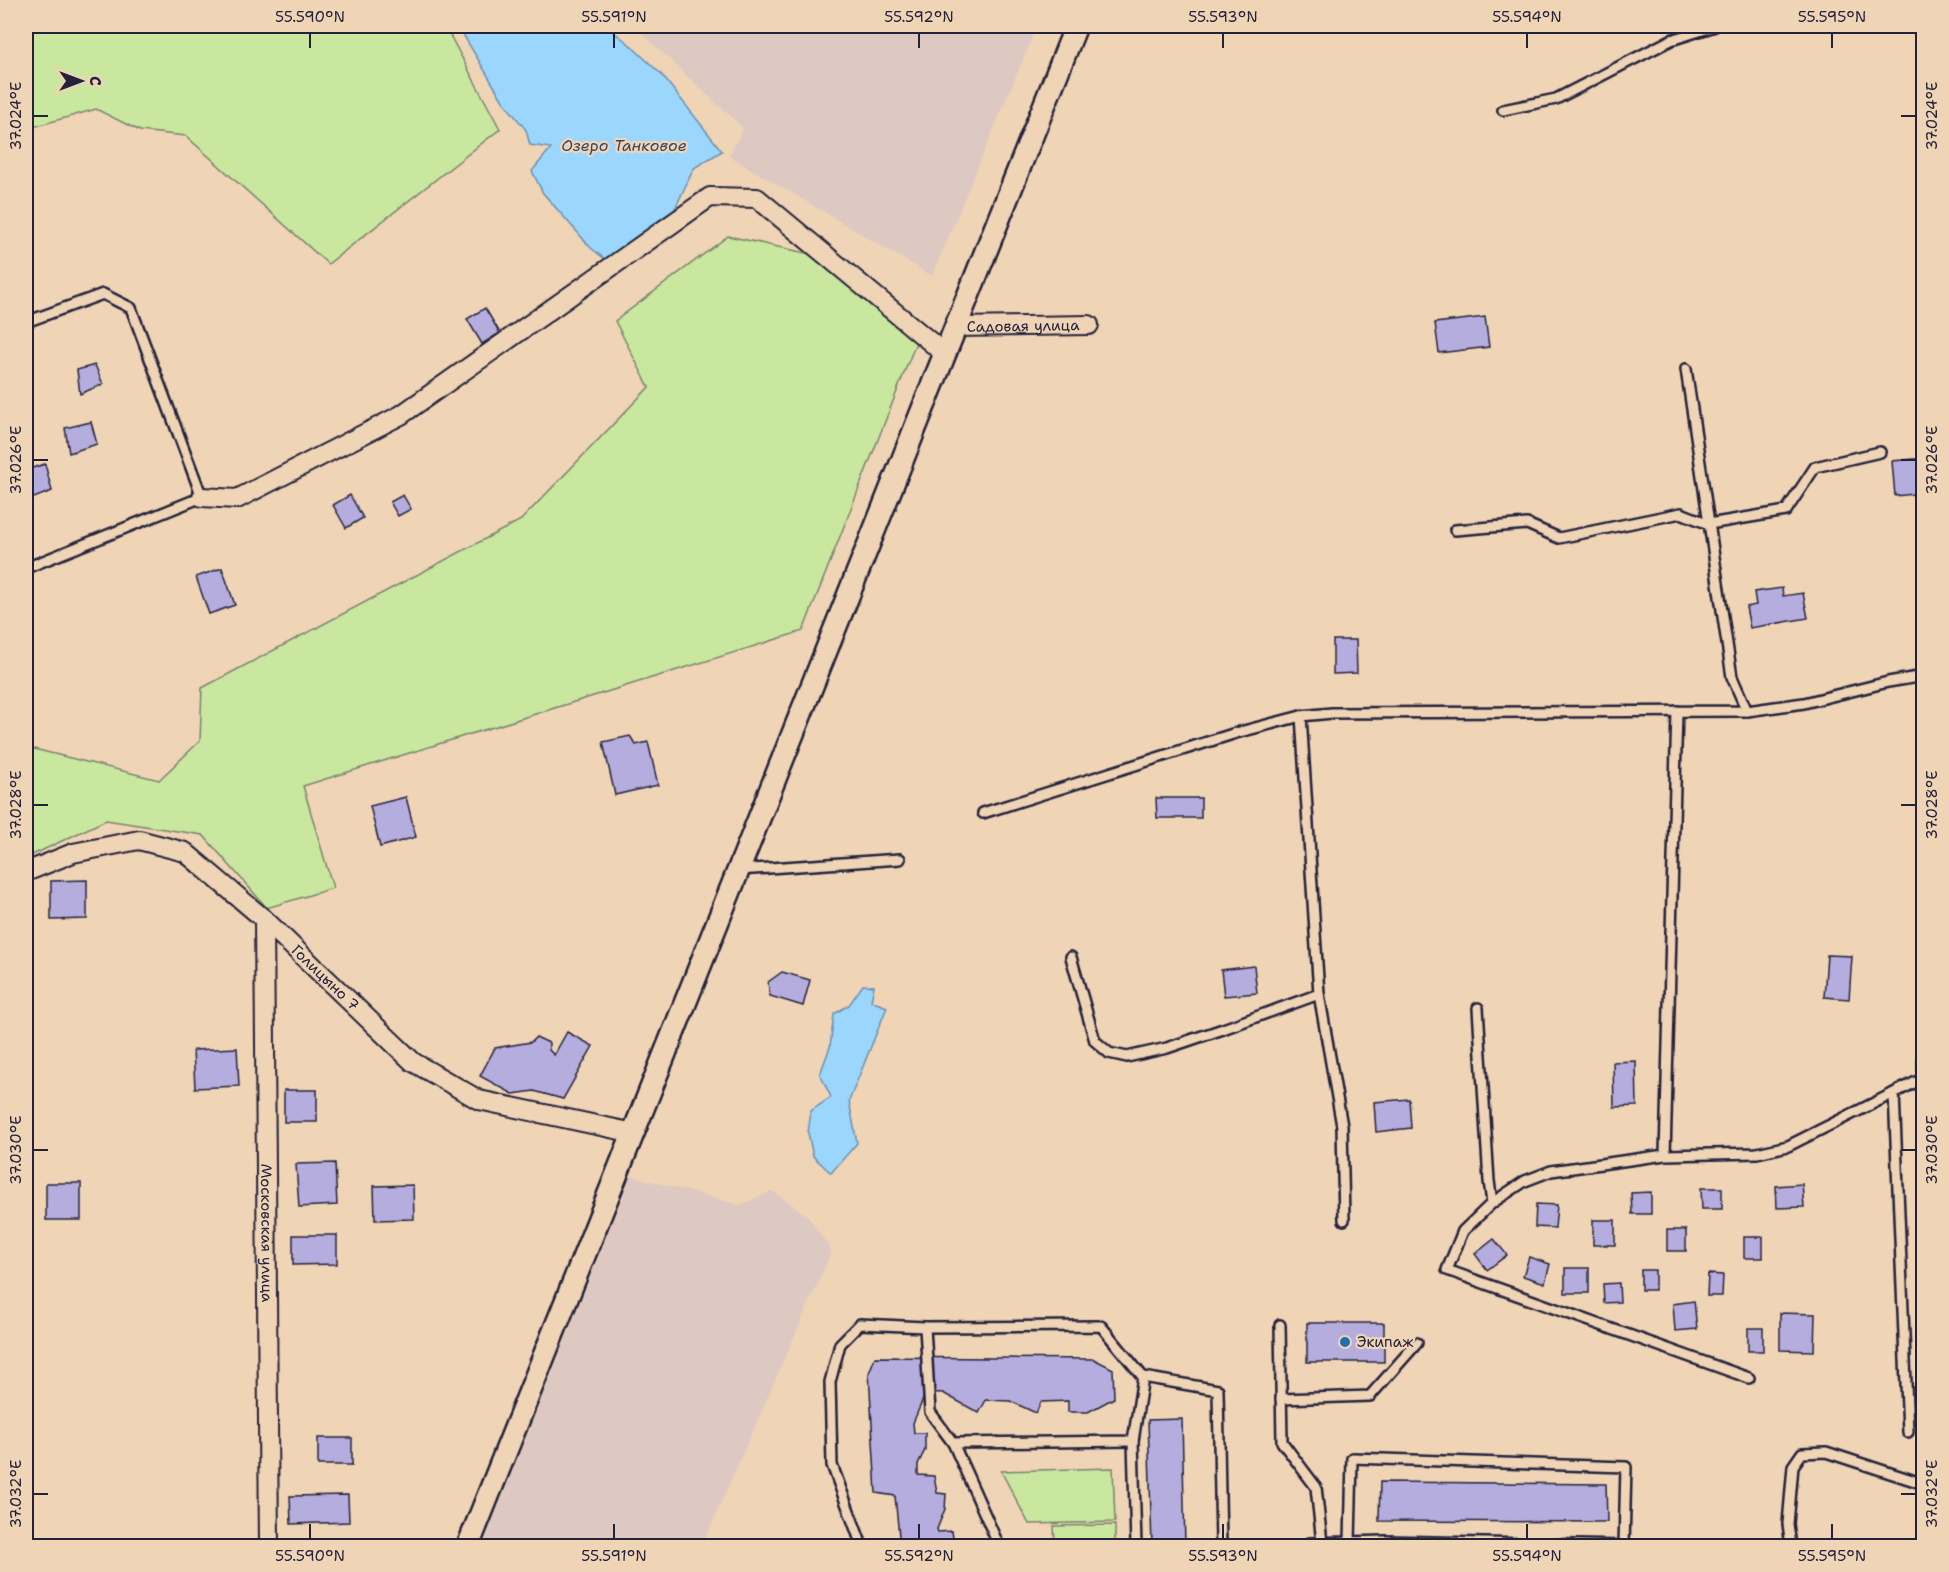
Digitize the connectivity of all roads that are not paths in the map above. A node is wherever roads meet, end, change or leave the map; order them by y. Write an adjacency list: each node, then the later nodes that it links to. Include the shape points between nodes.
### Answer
1 (1076, 26): 6 (street)
2 (1715, 26): 3 (lane, via 1671,40 1556,99)
3 (1503, 110)
4 (26, 322): 10 (lane, via 103,294 131,308)
5 (1089, 325): 6 (street, Садовая улица)
6 (955, 327): 7 (street)
7 (945, 354): 10 (street, via 758,198 710,197 401,415 237,499); 20 (street)
8 (1686, 369): 11 (lane)
9 (1880, 452): 11 (lane, via 1815,467 1786,511)
10 (202, 497): 13 (lane)
11 (1709, 524): 12 (lane, via 1681,513 1559,538 1527,524); 16 (lane, via 1732,677)
12 (1455, 530)
13 (26, 568)
14 (1923, 676): 16 (lane, via 1804,703)
15 (1677, 711): 16 (lane); 17 (lane); 30 (lane)
16 (1747, 711)
17 (1301, 716): 18 (lane); 24 (lane)
18 (983, 813)
19 (900, 860): 20 (lane)
20 (737, 870): 29 (street)
21 (26, 872): 22 (street, Голицыно 7, via 73,853 139,840 185,852)
22 (264, 919): 29 (street, Голицыно 7, via 413,1062 469,1095); 45 (street, Московская улица)
23 (1071, 957): 24 (lane, via 1095,1041 1109,1053 1127,1057 1167,1048)
24 (1318, 994): 32 (lane, via 1342,1126)
25 (1478, 1008): 31 (lane)
26 (1923, 1031): 27 (lane)
27 (1923, 1078): 28 (lane)
28 (1894, 1093): 30 (lane, via 1788,1146 1757,1153); 39 (lane)
29 (634, 1132): 46 (street)
30 (1665, 1155): 31 (lane, via 1551,1171 1525,1181)
31 (1492, 1203): 37 (lane, via 1463,1231 1447,1270)
32 (1344, 1220)
33 (1280, 1325): 38 (lane)
34 (926, 1328): 36 (lane, via 1101,1326); 41 (lane, via 930,1412); 47 (lane, via 860,1324 840,1344 830,1382 832,1465)
35 (1417, 1343): 38 (lane, via 1370,1396)
36 (1143, 1377): 40 (lane); 50 (lane, via 1218,1390)
37 (1749, 1378)
38 (1281, 1399): 44 (lane, via 1282,1442 1316,1487)
39 (1908, 1431)
40 (1133, 1441): 41 (lane); 49 (lane)
41 (953, 1443): 48 (lane)
42 (1923, 1484): 52 (lane, via 1826,1452 1802,1453 1793,1466 1788,1524)
43 (1350, 1542): 43 (lane, via 1352,1458 1626,1467 1624,1546); 44 (lane)
44 (1322, 1543): 51 (lane)
45 (269, 1546)
46 (468, 1546)
47 (862, 1546)
48 (999, 1546)
49 (1136, 1546)
50 (1221, 1546)
51 (1309, 1546)
52 (1791, 1546)

